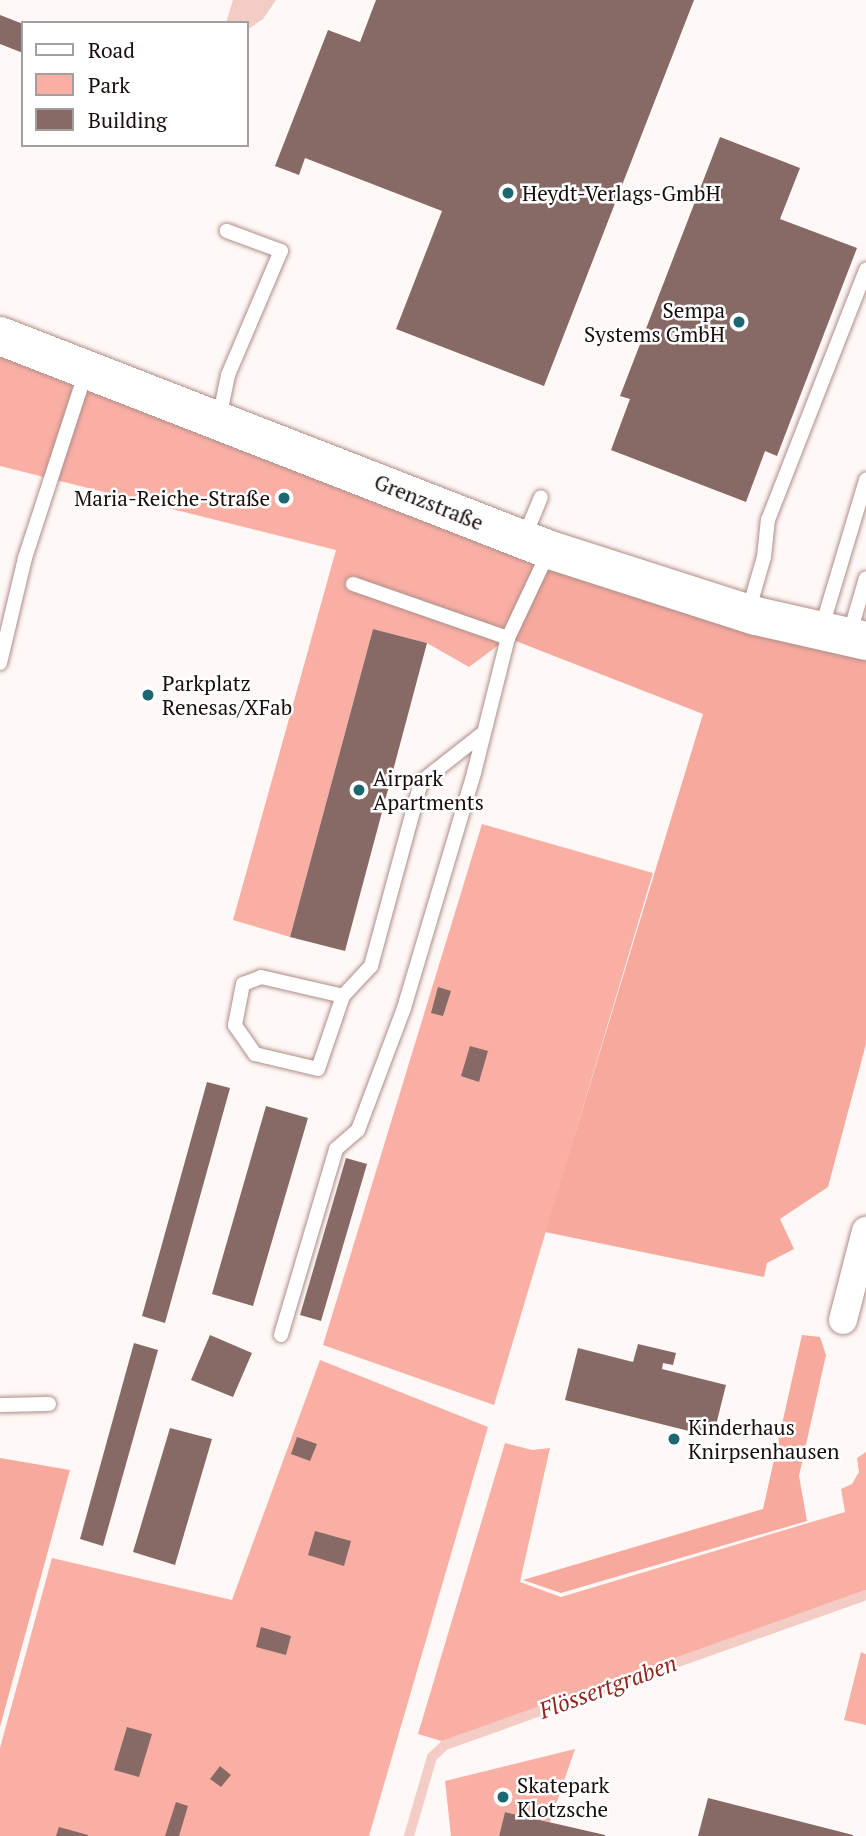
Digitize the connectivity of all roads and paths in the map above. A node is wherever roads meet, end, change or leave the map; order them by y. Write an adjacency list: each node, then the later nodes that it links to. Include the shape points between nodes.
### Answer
1 (227, 231): 5 (lane, via 281,251 228,375)
2 (866, 271): 11 (lane, via 768,520 764,557)
3 (0, 336): 4 (main road, Grenzstraße)
4 (86, 370): 5 (main road, Grenzstraße); 14 (lane, via 25,558)
5 (219, 419): 8 (main road, Grenzstraße)
6 (866, 480): 12 (lane)
7 (541, 497): 8 (lane)
8 (537, 544): 11 (main road, Grenzstraße); 13 (lane)
9 (866, 578): 12 (lane)
10 (353, 584): 13 (lane)
11 (748, 614): 12 (main road, Grenzstraße)
12 (845, 637)
13 (508, 638): 15 (lane)
14 (0, 663)
15 (482, 734): 16 (lane, via 421,782 371,966); 19 (lane, via 404,1007 358,1130 336,1149)
16 (343, 996): 16 (lane, via 261,976 243,984 235,1025 255,1054 318,1069)
17 (866, 1231): 18 (street)
18 (843, 1320)
19 (281, 1335)
20 (49, 1404): 21 (lane)
21 (0, 1405)

